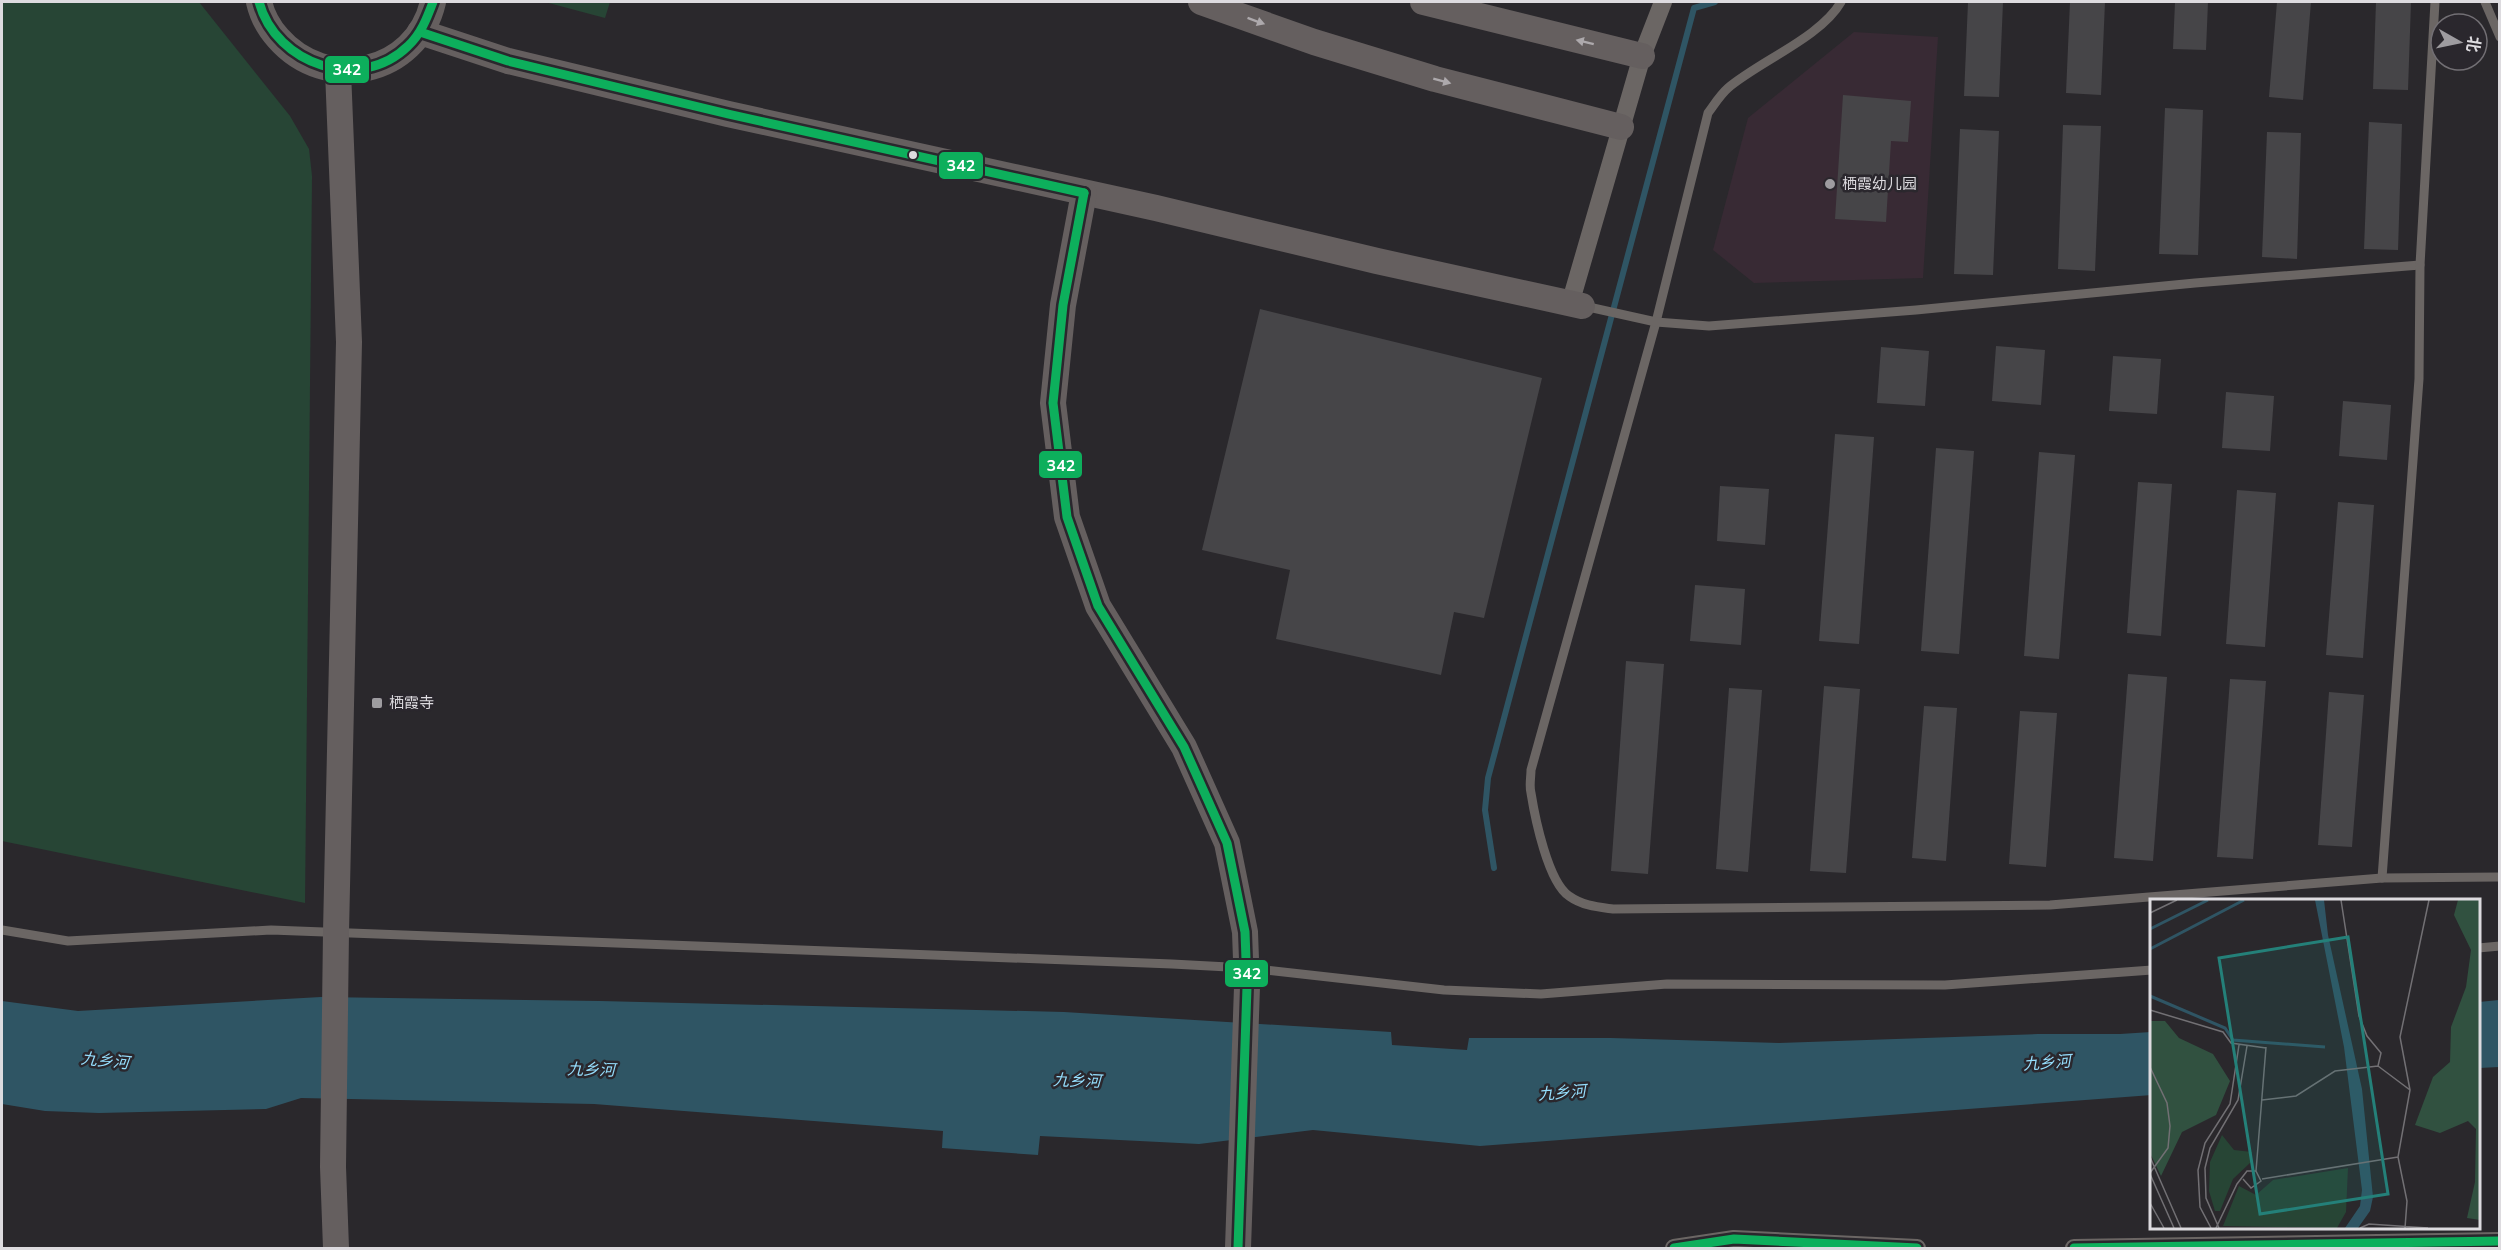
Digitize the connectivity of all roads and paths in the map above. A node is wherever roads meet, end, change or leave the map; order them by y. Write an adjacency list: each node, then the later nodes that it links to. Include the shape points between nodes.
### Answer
1 (259, 2): 12 (street, via 271,30 289,50 312,64)
2 (433, 2): 9 (street)
3 (1201, 2): 13 (street, one-way to 13, via 1435,80)
4 (1423, 2): 11 (street, one-way to 4)
5 (1664, 2): 11 (street)
6 (1841, 2): 17 (lane, via 1822,24 1727,89 1708,113)
7 (2435, 2): 15 (lane)
8 (2485, 2): 10 (lane)
9 (420, 32): 12 (street, via 385,63 362,70); 14 (street, via 508,61)
10 (2499, 37)
11 (1642, 56): 13 (street)
12 (338, 71): 21 (street, via 349,342)
13 (1621, 128): 16 (street)
14 (1084, 193): 16 (street); 25 (street, via 1063,305 1053,403 1067,517 1098,606 1184,747 1227,843 1245,933)
15 (2420, 265): 17 (lane, via 1709,326); 19 (lane, via 2419,379)
16 (1576, 305): 17 (lane)
17 (1656, 322): 19 (lane, via 1531,770 1530,791 1543,843 1555,877 1567,895 1586,905 1613,909 2050,905)
18 (2499, 877): 19 (lane)
19 (2382, 878)
20 (2, 930): 21 (lane, via 68,941 272,930)
21 (336, 932): 25 (lane); 27 (street)
22 (2499, 946): 23 (lane)
23 (2480, 948)
24 (2150, 970): 25 (lane, via 1945,985 1667,984 1541,994)
25 (1247, 977): 28 (street)
26 (2499, 1240): 31 (street)
27 (336, 1248)
28 (1238, 1248)
29 (1674, 1248): 30 (street, via 1734,1239)
30 (1917, 1248)
31 (2074, 1248)

